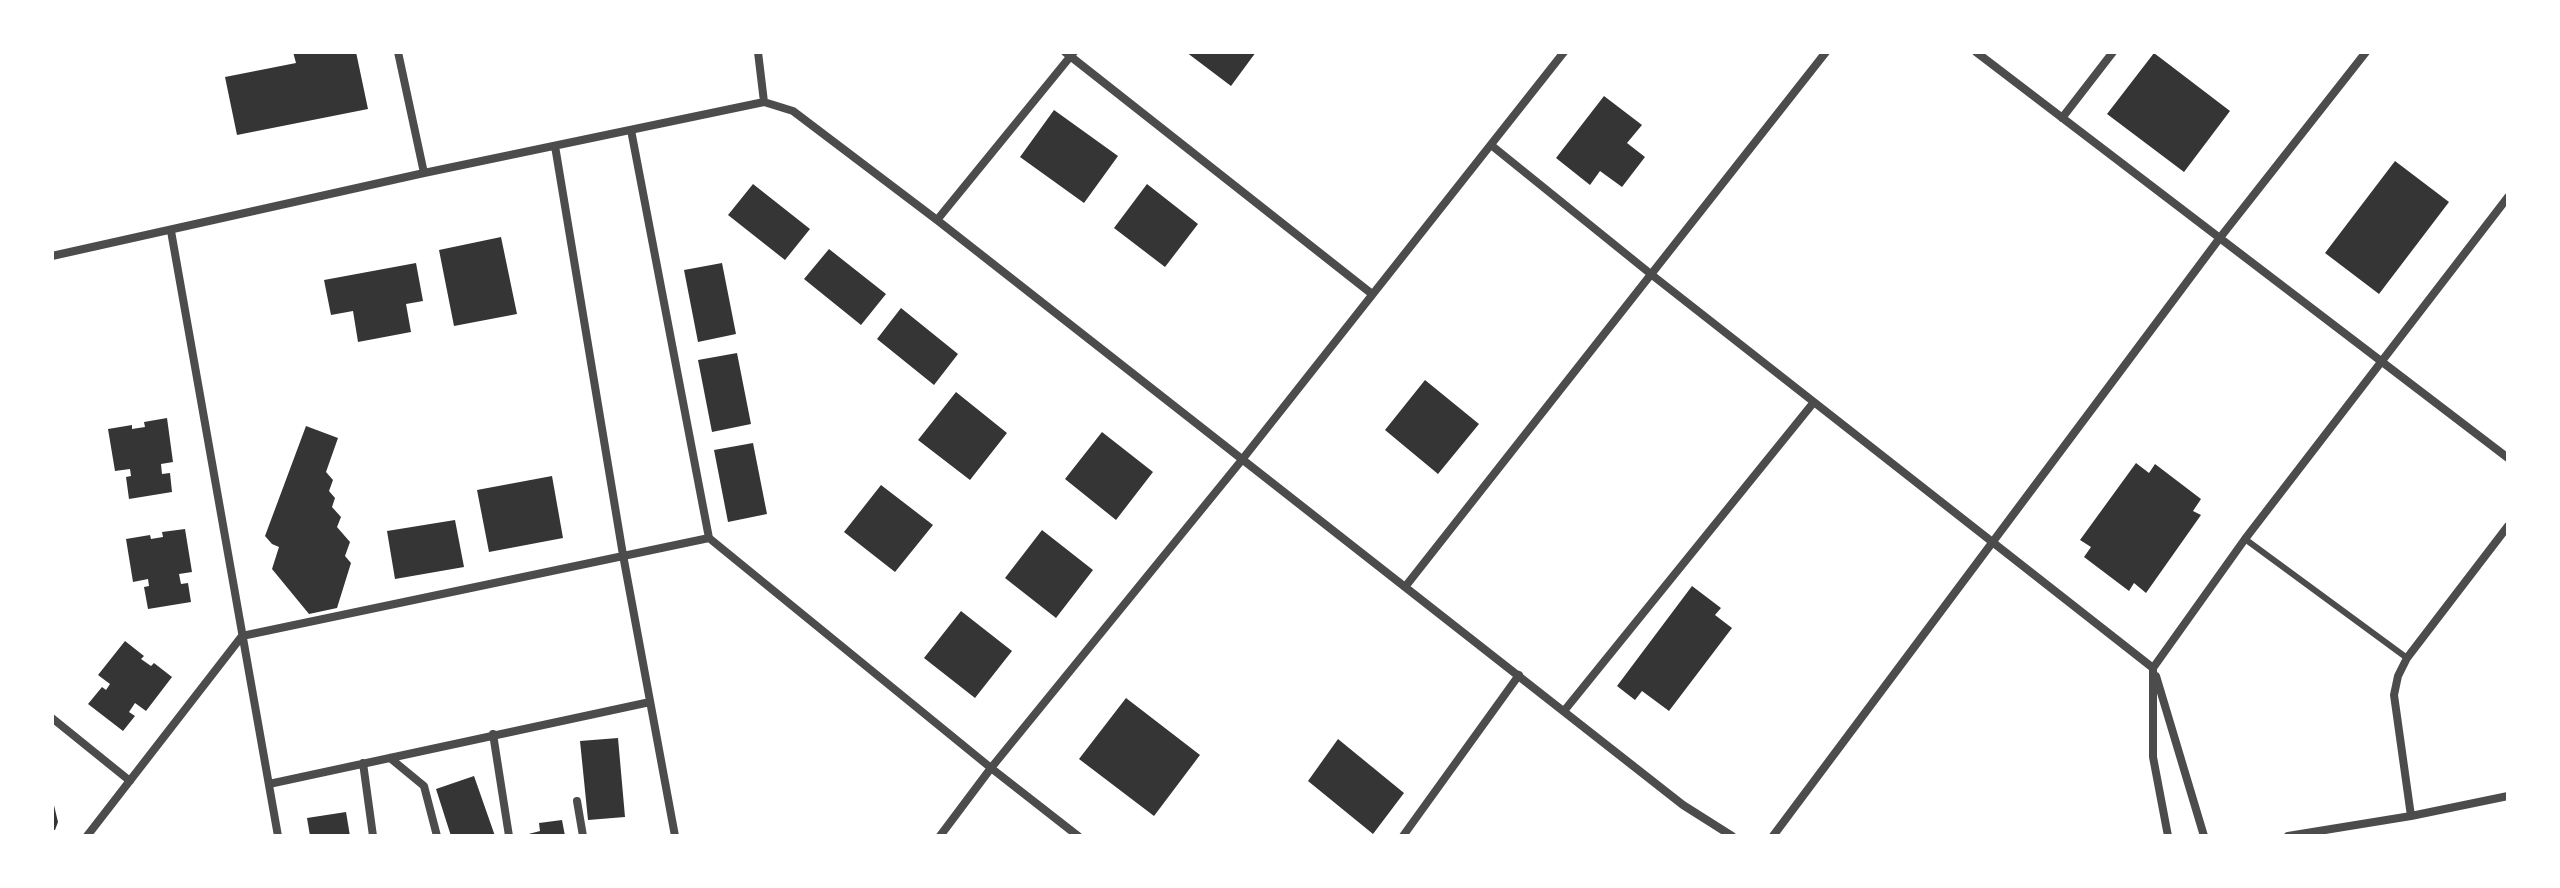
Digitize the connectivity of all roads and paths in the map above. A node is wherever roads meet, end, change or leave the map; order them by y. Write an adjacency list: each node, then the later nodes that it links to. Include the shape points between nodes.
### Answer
1 (398, 52): 14 (street)
2 (758, 52): 9 (street)
3 (1564, 52): 12 (street)
4 (1826, 52): 20 (street)
5 (1976, 52): 10 (street)
6 (2113, 52): 10 (street)
7 (2366, 52): 18 (street)
8 (1070, 54): 16 (street); 21 (street)
9 (764, 102): 11 (street); 16 (street, via 793,111)
10 (2062, 118): 18 (street)
11 (631, 130): 13 (street); 27 (street)
12 (1491, 145): 20 (street); 21 (street)
13 (555, 146): 14 (street); 30 (street)
14 (424, 173): 17 (street)
15 (2508, 197): 22 (street)
16 (937, 220): 25 (street)
17 (171, 231): 19 (street); 32 (street)
18 (2219, 239): 22 (street); 29 (street)
19 (52, 256)
20 (1652, 275): 23 (street); 31 (street)
21 (1372, 294): 25 (street)
22 (2380, 361): 24 (street); 28 (street)
23 (1814, 402): 29 (street); 37 (street)
24 (2508, 458)
25 (1241, 461): 31 (street); 42 (street)
26 (2508, 526): 33 (street)
27 (709, 538): 30 (street); 42 (street)
28 (2245, 539): 33 (lane); 34 (street)
29 (1994, 544): 34 (street); 59 (street)
30 (623, 555): 32 (street); 36 (street)
31 (1405, 587): 35 (street)
32 (242, 636): 43 (street); 44 (street)
33 (2407, 658): 47 (street, via 2394,695)
34 (2153, 668): 60 (street, via 2153,757); 61 (street)
35 (1519, 675): 37 (street); 57 (street)
36 (650, 702): 39 (street); 54 (street)
37 (1564, 711): 58 (street, via 1683,805)
38 (52, 718): 43 (street)
39 (493, 734): 40 (street); 52 (street)
40 (390, 758): 41 (street); 51 (street, via 424,786)
41 (363, 763): 44 (street); 50 (street)
42 (991, 768): 55 (street); 56 (street)
43 (130, 781): 48 (street)
44 (269, 784): 49 (street)
45 (2508, 796): 47 (street)
46 (577, 801): 53 (street)
47 (2411, 816): 62 (street)
48 (87, 836)
49 (278, 836)
50 (373, 836)
51 (437, 836)
52 (509, 836)
53 (583, 836)
54 (675, 836)
55 (940, 836)
56 (1078, 836)
57 (1403, 836)
58 (1732, 836)
59 (1773, 836)
60 (2168, 836)
61 (2204, 836)
62 (2288, 836)

